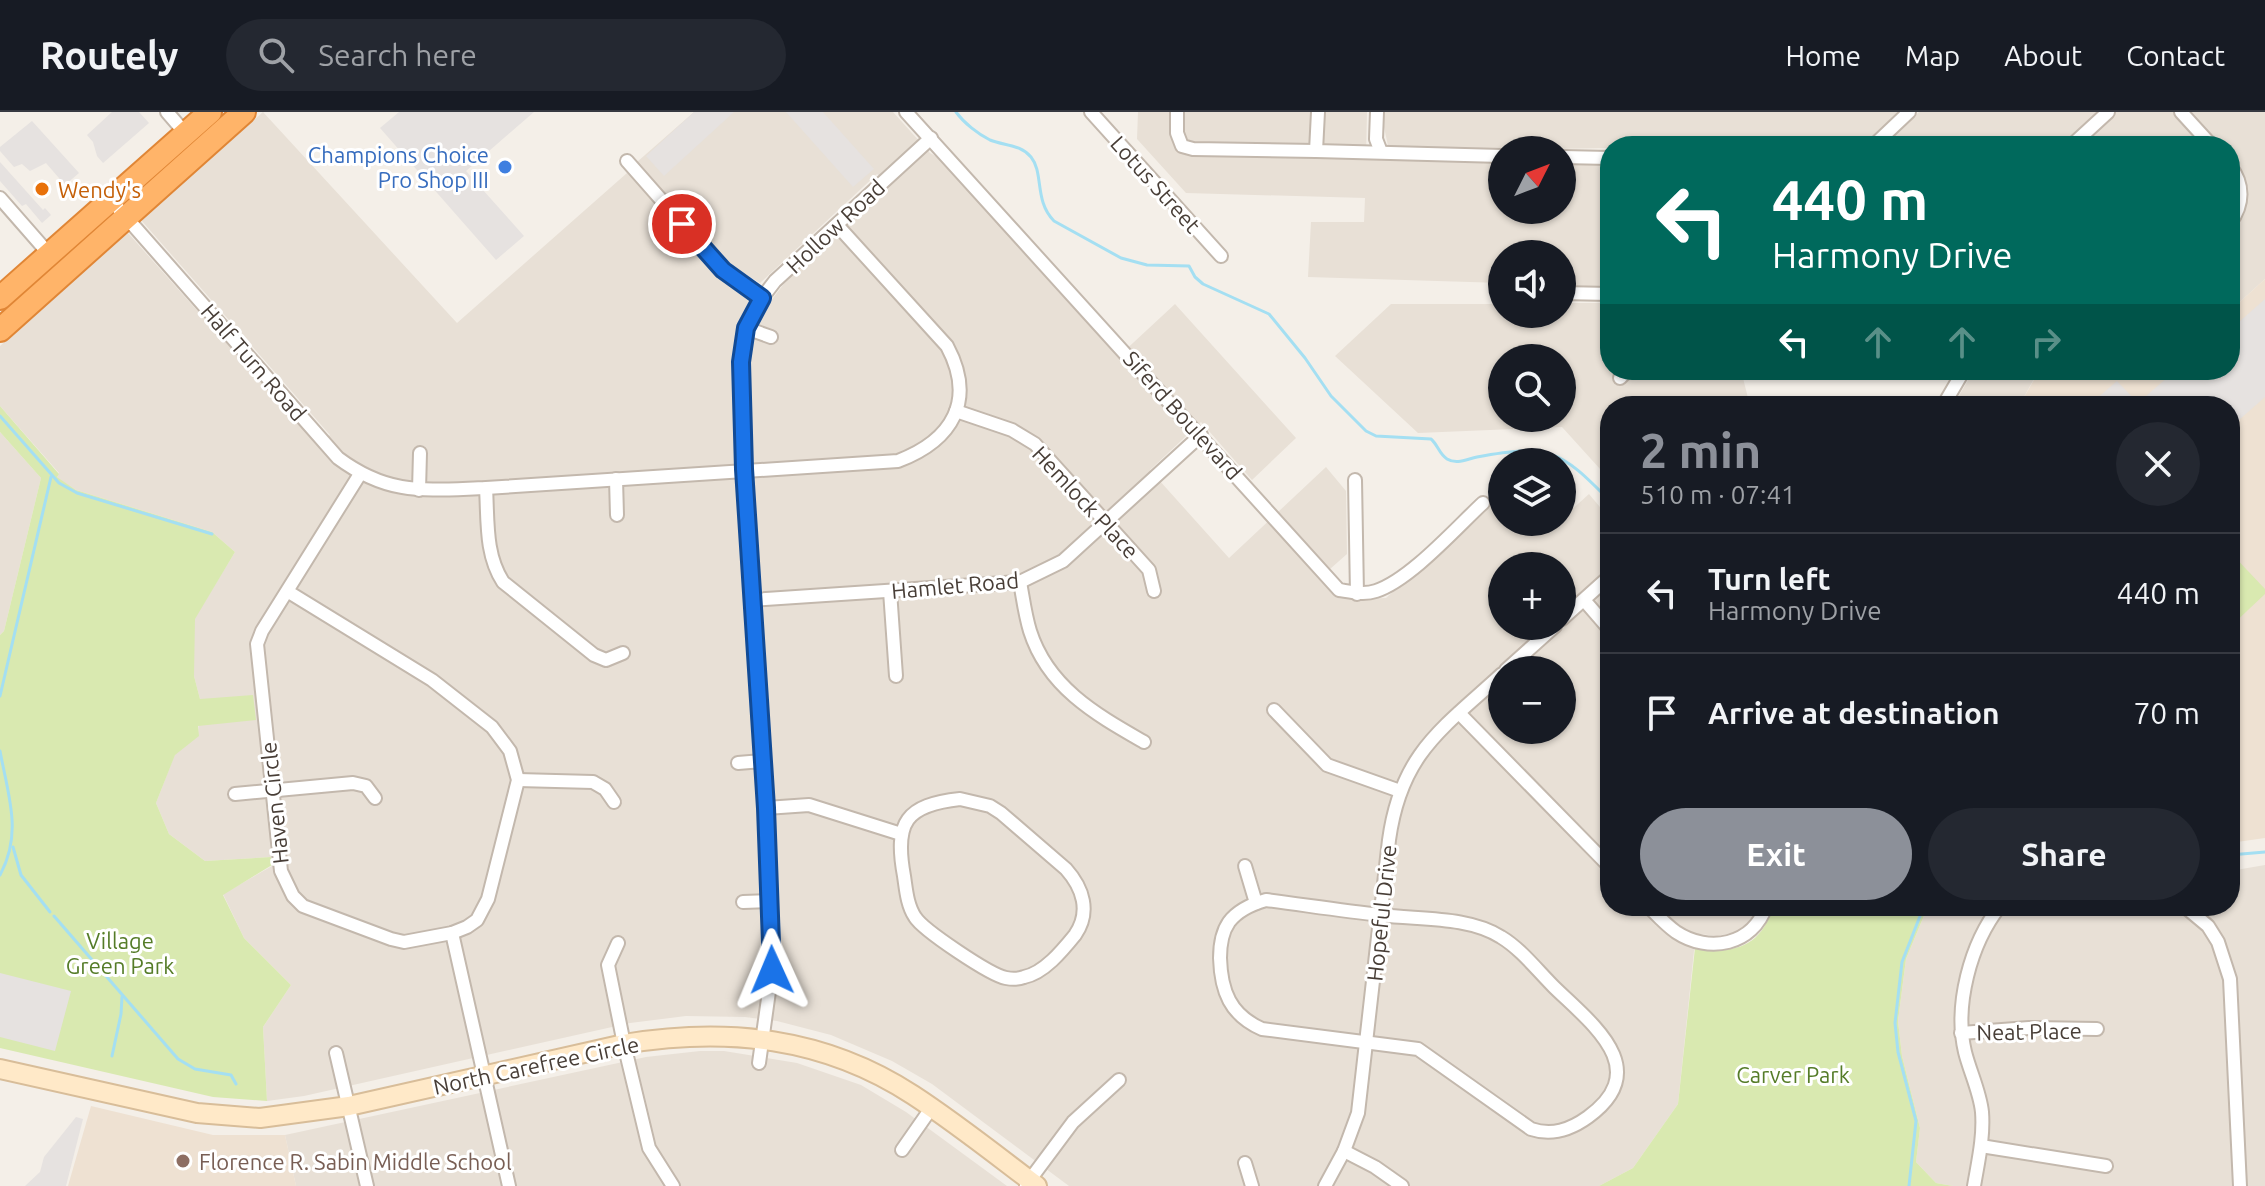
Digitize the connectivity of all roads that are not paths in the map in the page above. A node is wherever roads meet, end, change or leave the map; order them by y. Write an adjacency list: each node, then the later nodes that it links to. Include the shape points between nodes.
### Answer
1 (167, 112): 12 (street)
2 (210, 112): 12 (highway)
3 (244, 112): 27 (highway)
4 (906, 112): 16 (street, Siferd Boulevard)
5 (1091, 112): 30 (street, Lotus Street)
6 (1177, 112): 17 (street, via 1182,146)
7 (1318, 112): 17 (street)
8 (1377, 112): 18 (street)
9 (1909, 112): 13 (street)
10 (2108, 112): 14 (street)
11 (2181, 112): 15 (street)
12 (186, 134): 25 (highway)
13 (1884, 136)
14 (2082, 136)
15 (2203, 136)
16 (931, 138): 28 (street, Hollow Road); 39 (street, Siferd Boulevard)
17 (1316, 151): 18 (street)
18 (1381, 152): 19 (street)
19 (1488, 156)
20 (1576, 157): 21 (street)
21 (1600, 158)
22 (627, 161): 34 (street, via 723,270)
23 (2240, 183): 26 (street, via 2247,197)
24 (0, 198): 29 (street)
25 (111, 200): 27 (street, Half Turn Road); 29 (highway)
26 (2240, 208)
27 (126, 217): 36 (highway); 42 (street, Half Turn Road, via 338,458)
28 (837, 225): 34 (street, Hollow Road); 38 (street, via 947,346 961,385)
29 (49, 254): 33 (highway)
30 (1221, 256)
31 (1576, 293): 32 (street)
32 (1600, 294)
33 (0, 298)
34 (762, 298): 35 (street, Hollow Road)
35 (746, 328): 37 (street); 41 (street, Hollow Road, via 741,362)
36 (0, 330)
37 (771, 337)
38 (956, 411): 41 (street, Half Turn Road, via 932,444 898,461); 49 (street, Hemlock Place, via 1012,430 1035,444)
39 (1201, 435): 49 (street, Hamlet Road); 55 (street, Siferd Boulevard, via 1339,590)
40 (420, 453): 46 (street)
41 (744, 469): 43 (street, Half Turn Road); 56 (street, Hollow Road)
42 (360, 474): 46 (street, Half Turn Road); 52 (street, Haven Circle)
43 (616, 479): 45 (street, Half Turn Road); 48 (street)
44 (1355, 480): 55 (street)
45 (486, 488): 46 (street, Half Turn Road); 61 (street, via 489,553 503,582 594,655 606,660)
46 (419, 490)
47 (1483, 503): 55 (street, via 1403,576 1376,591)
48 (617, 515)
49 (1106, 522): 50 (street, Hamlet Road, via 1063,561); 54 (street, Hemlock Place, via 1149,570)
50 (1020, 582): 53 (street, Hamlet Road); 67 (street, via 1030,631 1056,677 1091,711)
51 (1600, 585): 57 (street)
52 (287, 591): 70 (street, via 432,680 492,727 510,751); 72 (street, Haven Circle, via 257,644)
53 (890, 591): 56 (street, Hamlet Road); 63 (street)
54 (1154, 591)
55 (1357, 594)
56 (752, 600): 68 (street, Hollow Road)
57 (1584, 600): 58 (street); 59 (street)
58 (1576, 607)
59 (1600, 618)
60 (1539, 640): 62 (street, Hopeful Drive)
61 (623, 653)
62 (1522, 656)
63 (896, 676)
64 (1488, 687): 66 (street, Hopeful Drive)
65 (1274, 710): 73 (street, via 1327,765)
66 (1459, 713): 73 (street, Hopeful Drive, via 1419,754); 80 (street)
67 (1144, 742)
68 (762, 761): 69 (street); 78 (street, Hollow Road)
69 (738, 763)
70 (518, 780): 77 (street, via 593,782); 92 (street, Haven Circle, via 488,899 477,920)
71 (976, 785): 76 (street)
72 (272, 790): 74 (street); 75 (street, via 353,783 366,786); 92 (street, Haven Circle, via 281,871 285,885 303,906 391,939 415,941)
73 (1400, 791): 87 (street, Hopeful Drive)
74 (235, 794)
75 (375, 798)
76 (973, 800): 79 (street, via 935,802 918,809); 85 (street, via 1001,813 1066,869)
77 (614, 802)
78 (766, 808): 79 (street, via 809,805); 83 (street, Hollow Road)
79 (901, 834): 85 (street, via 898,847 915,917 993,973 1022,978 1042,969 1075,934)
80 (1600, 857)
81 (1245, 866): 86 (street)
82 (1099, 900): 85 (street)
83 (770, 901): 84 (street); 96 (street, Hollow Road, via 772,970)
84 (743, 902)
85 (1085, 903)
86 (1256, 903): 87 (street); 97 (street, via 1227,925 1221,983 1231,1005 1262,1029)
87 (1381, 915): 97 (street, Hopeful Drive); 97 (street, via 1469,925 1502,938 1604,1036 1618,1071 1595,1111 1567,1129 1542,1132 1418,1049)
88 (1659, 916): 89 (street, via 1677,933 1709,943 1743,938)
89 (1762, 916)
90 (1993, 916): 95 (street, via 1963,988)
91 (2196, 916): 119 (street, via 2218,942 2230,979)
92 (452, 933): 102 (street)
93 (618, 943): 98 (street, via 608,965)
94 (2097, 1029): 95 (street, Neat Place)
95 (1961, 1033): 106 (street, via 1980,1102)
96 (763, 1039): 98 (main road, North Carefree Circle, via 692,1035); 100 (street, Hollow Road); 105 (main road, North Carefree Circle, via 864,1068)
97 (1368, 1041): 108 (street, Hopeful Drive, via 1358,1113)
98 (624, 1044): 102 (main road, North Carefree Circle); 114 (street, via 649,1148)
99 (336, 1053): 104 (street)
100 (759, 1063)
101 (0, 1069): 104 (main road, North Carefree Circle, via 229,1117)
102 (485, 1075): 104 (main road, North Carefree Circle); 113 (street)
103 (1119, 1080): 111 (street, via 1073,1122)
104 (349, 1106): 112 (street)
105 (932, 1107): 107 (street); 111 (main road, North Carefree Circle)
106 (1981, 1146): 110 (street); 118 (street)
107 (902, 1150)
108 (1344, 1151): 116 (street, Hopeful Drive); 117 (street)
109 (1245, 1163): 115 (street)
110 (2106, 1166)
111 (1031, 1184)
112 (367, 1186)
113 (509, 1186)
114 (673, 1186)
115 (1252, 1186)
116 (1325, 1186)
117 (1402, 1186)
118 (1974, 1186)
119 (2240, 1186)

